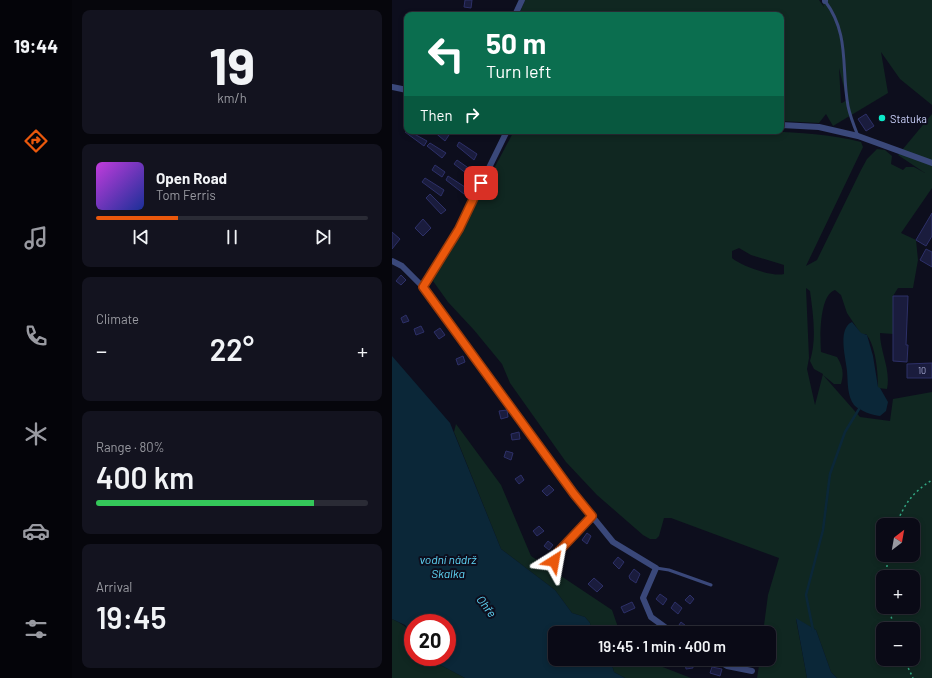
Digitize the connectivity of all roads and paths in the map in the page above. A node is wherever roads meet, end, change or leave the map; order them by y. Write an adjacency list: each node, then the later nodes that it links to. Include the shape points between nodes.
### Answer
1 (522, 0): 3 (street)
2 (825, 1): 8 (lane, via 839,24 848,105)
3 (516, 12)
4 (392, 87): 5 (street)
5 (404, 89)
6 (784, 125): 8 (street, via 819,127)
7 (506, 134): 11 (street, via 459,229)
8 (858, 136): 9 (street)
9 (932, 163)
10 (392, 261): 11 (street, via 402,266)
11 (423, 287): 13 (street)
12 (932, 480): 14 (path, via 913,494)
13 (592, 516): 15 (lane, via 558,552); 16 (street, via 614,542)
14 (899, 518)
15 (554, 561)
16 (656, 568): 17 (lane); 18 (street, via 643,598 651,617)
17 (711, 585)
18 (663, 626)
19 (727, 666): 21 (street)
20 (907, 666): 22 (path)
21 (752, 671)
22 (913, 678)

